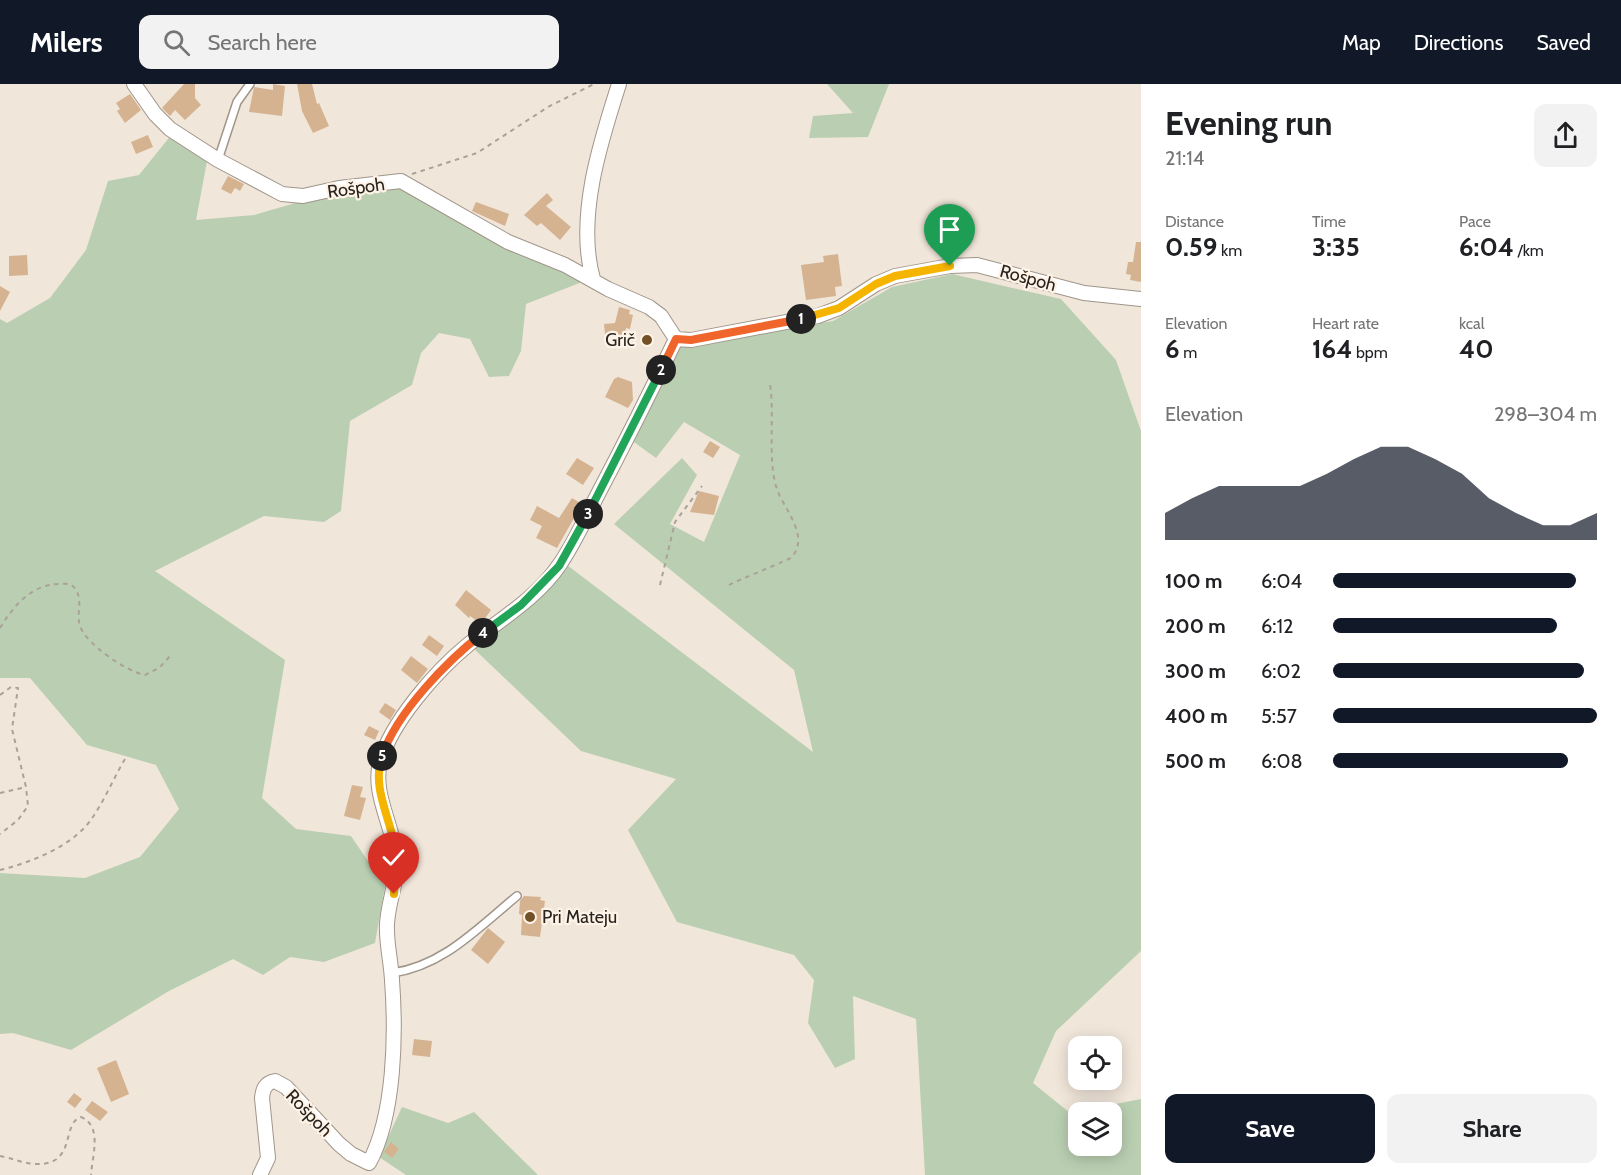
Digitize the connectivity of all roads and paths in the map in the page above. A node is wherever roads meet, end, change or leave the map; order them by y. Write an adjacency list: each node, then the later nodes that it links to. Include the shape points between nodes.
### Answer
1 (134, 84): 5 (street, Rošpoh, via 162,122)
2 (250, 84): 5 (lane, via 237,102)
3 (594, 84): 6 (path, via 548,107 477,153)
4 (619, 84): 7 (street, via 592,191 588,248)
5 (218, 160): 6 (street, Rošpoh, via 293,196)
6 (401, 181): 7 (street, Rošpoh, via 508,242)
7 (593, 279): 9 (street, Rošpoh, via 661,316)
8 (1141, 299): 9 (street, Rošpoh, via 1084,293 977,265 950,266 895,276 839,308 818,315 691,340)
9 (676, 339): 23 (street, Rošpoh, via 559,566 521,605 466,646 400,722 385,747 378,783 396,862 387,921)
10 (771, 384): 13 (path, via 772,466 777,489 798,531 797,548 787,561)
11 (702, 486): 12 (path, via 675,522)
12 (660, 585)
13 (729, 585)
14 (0, 628): 15 (path, via 25,597 43,587 64,583 78,594 79,619 85,634 122,665 145,675)
15 (171, 656)
16 (0, 695): 18 (path, via 11,687 18,688 12,729)
17 (125, 759): 21 (path, via 84,829 49,851)
18 (27, 787): 19 (path); 20 (path, via 25,813)
19 (0, 793)
20 (0, 834)
21 (0, 870)
22 (517, 896): 23 (lane, via 451,951 417,969)
23 (392, 973): 25 (street, Rošpoh, via 394,1026 386,1121)
24 (0, 1156): 26 (path, via 35,1164 52,1162 64,1150 75,1119 81,1117 90,1123 94,1135)
25 (365, 1169): 27 (street, Rošpoh, via 300,1100 275,1081 268,1082 261,1098 268,1158)
26 (91, 1175)
27 (260, 1175)

